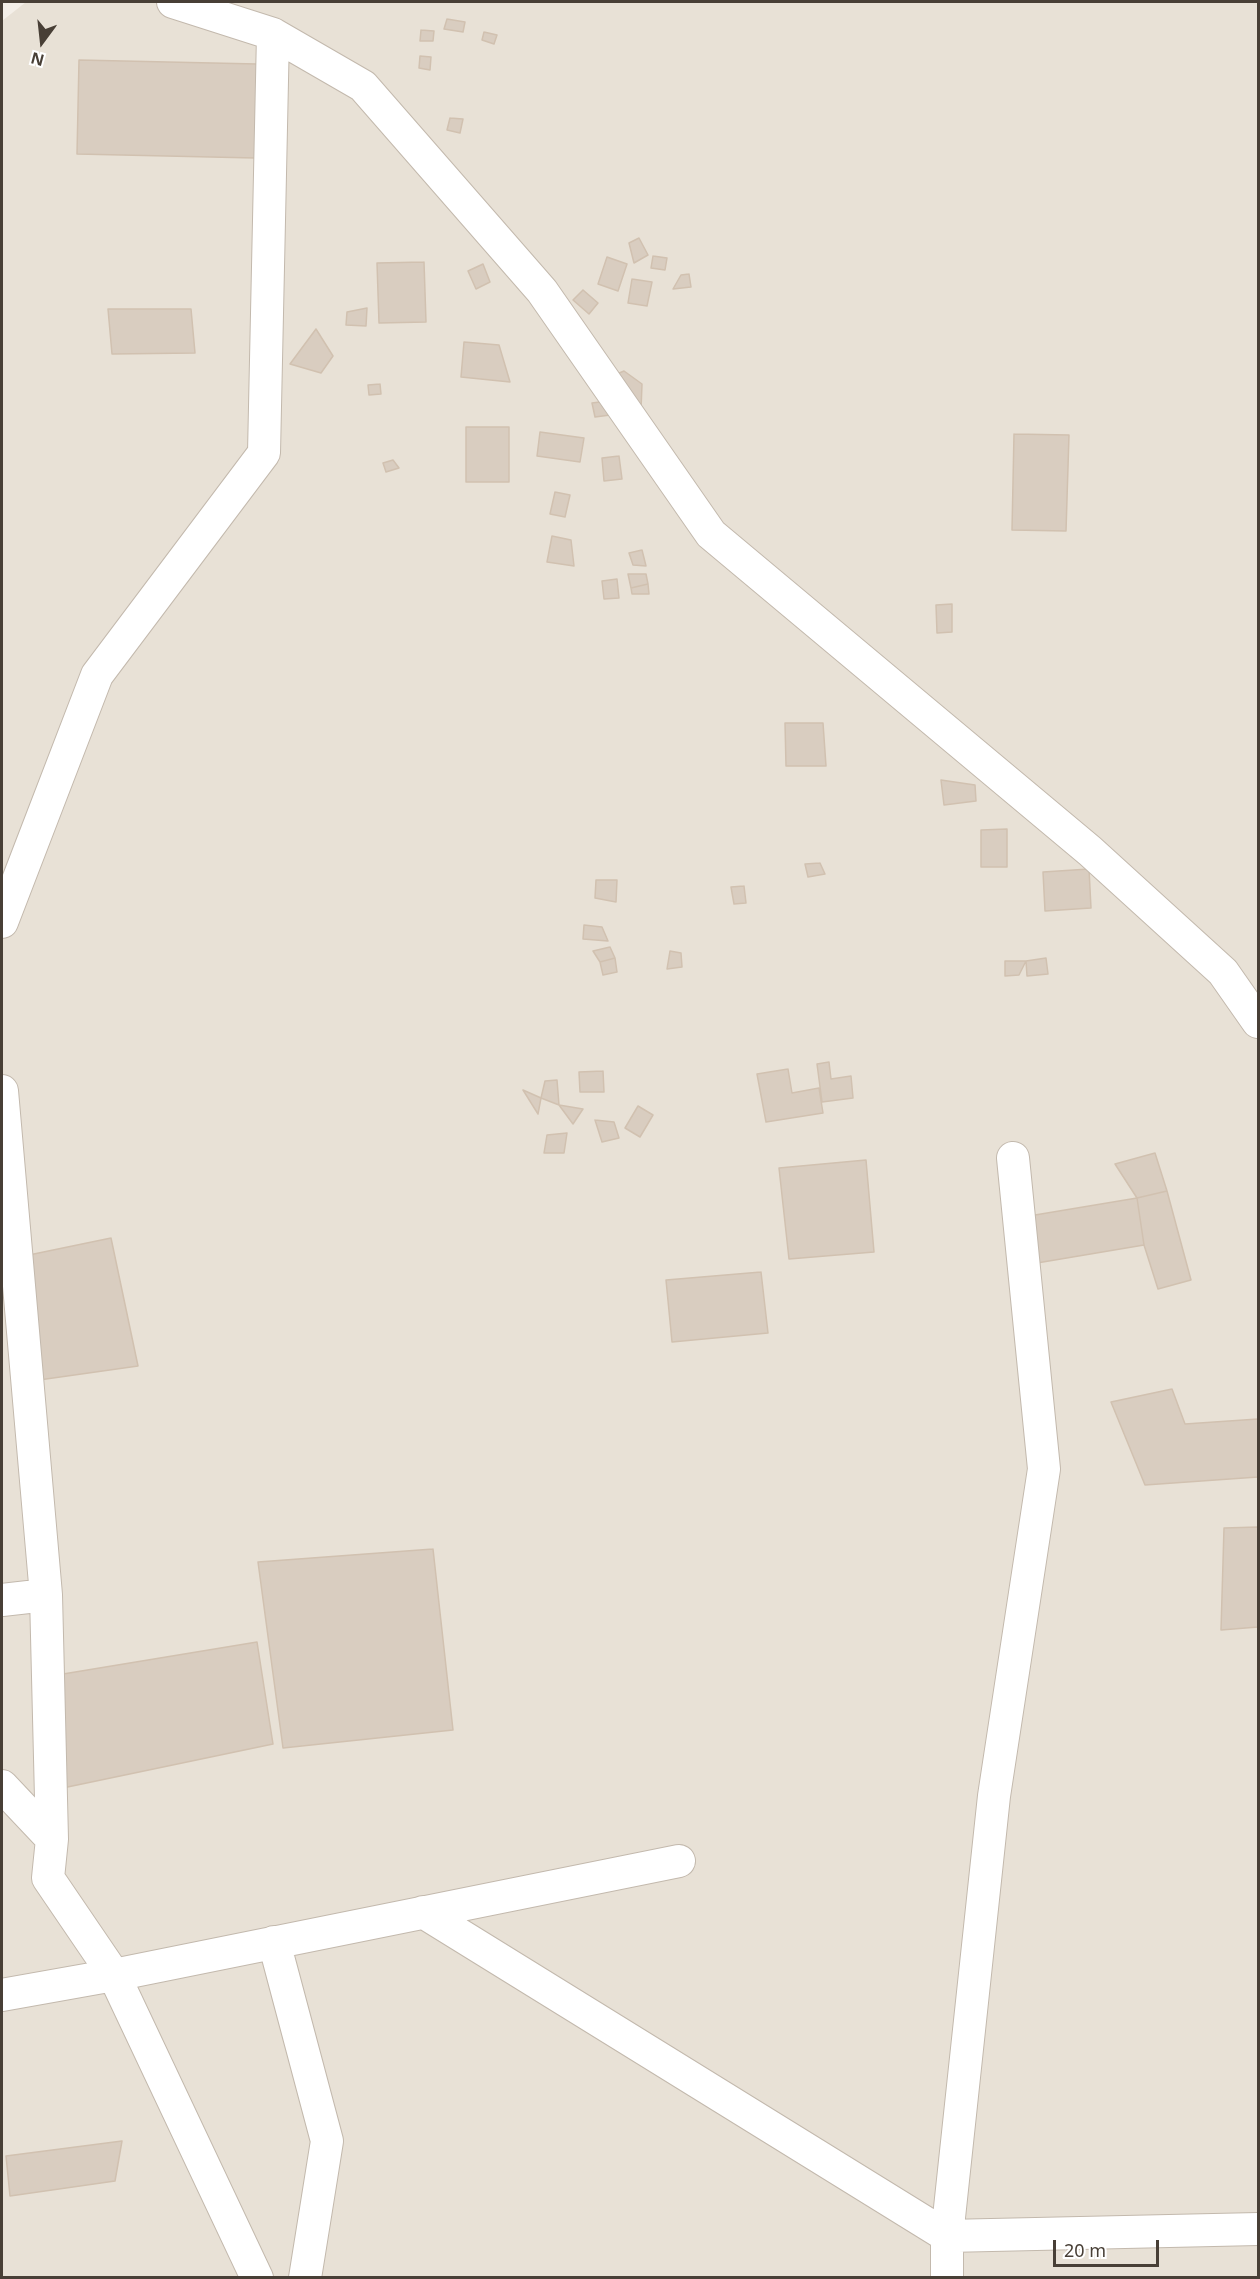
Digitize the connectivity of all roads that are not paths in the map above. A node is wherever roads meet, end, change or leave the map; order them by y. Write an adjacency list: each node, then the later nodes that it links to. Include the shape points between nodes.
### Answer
1 (173, 2): 2 (street)
2 (273, 34): 3 (street, via 264,453 97,675); 4 (street, via 363,86 438,170 542,291 711,534 1090,851 1223,972)
3 (2, 922)
4 (1258, 1022)
5 (2, 1091): 7 (street)
6 (1013, 1158): 17 (street, via 1044,1469 994,1796)
7 (46, 1595): 8 (street); 10 (street)
8 (2, 1599)
9 (2, 1786): 10 (street)
10 (52, 1839): 14 (street, via 48,1878)
11 (679, 1861): 12 (street)
12 (423, 1912): 13 (street); 17 (street)
13 (274, 1942): 14 (street); 19 (street, via 327,2141)
14 (114, 1975): 15 (street); 18 (street)
15 (2, 1995)
16 (1258, 2229): 17 (street)
17 (947, 2236): 20 (street)
18 (257, 2277)
19 (305, 2277)
20 (947, 2277)

